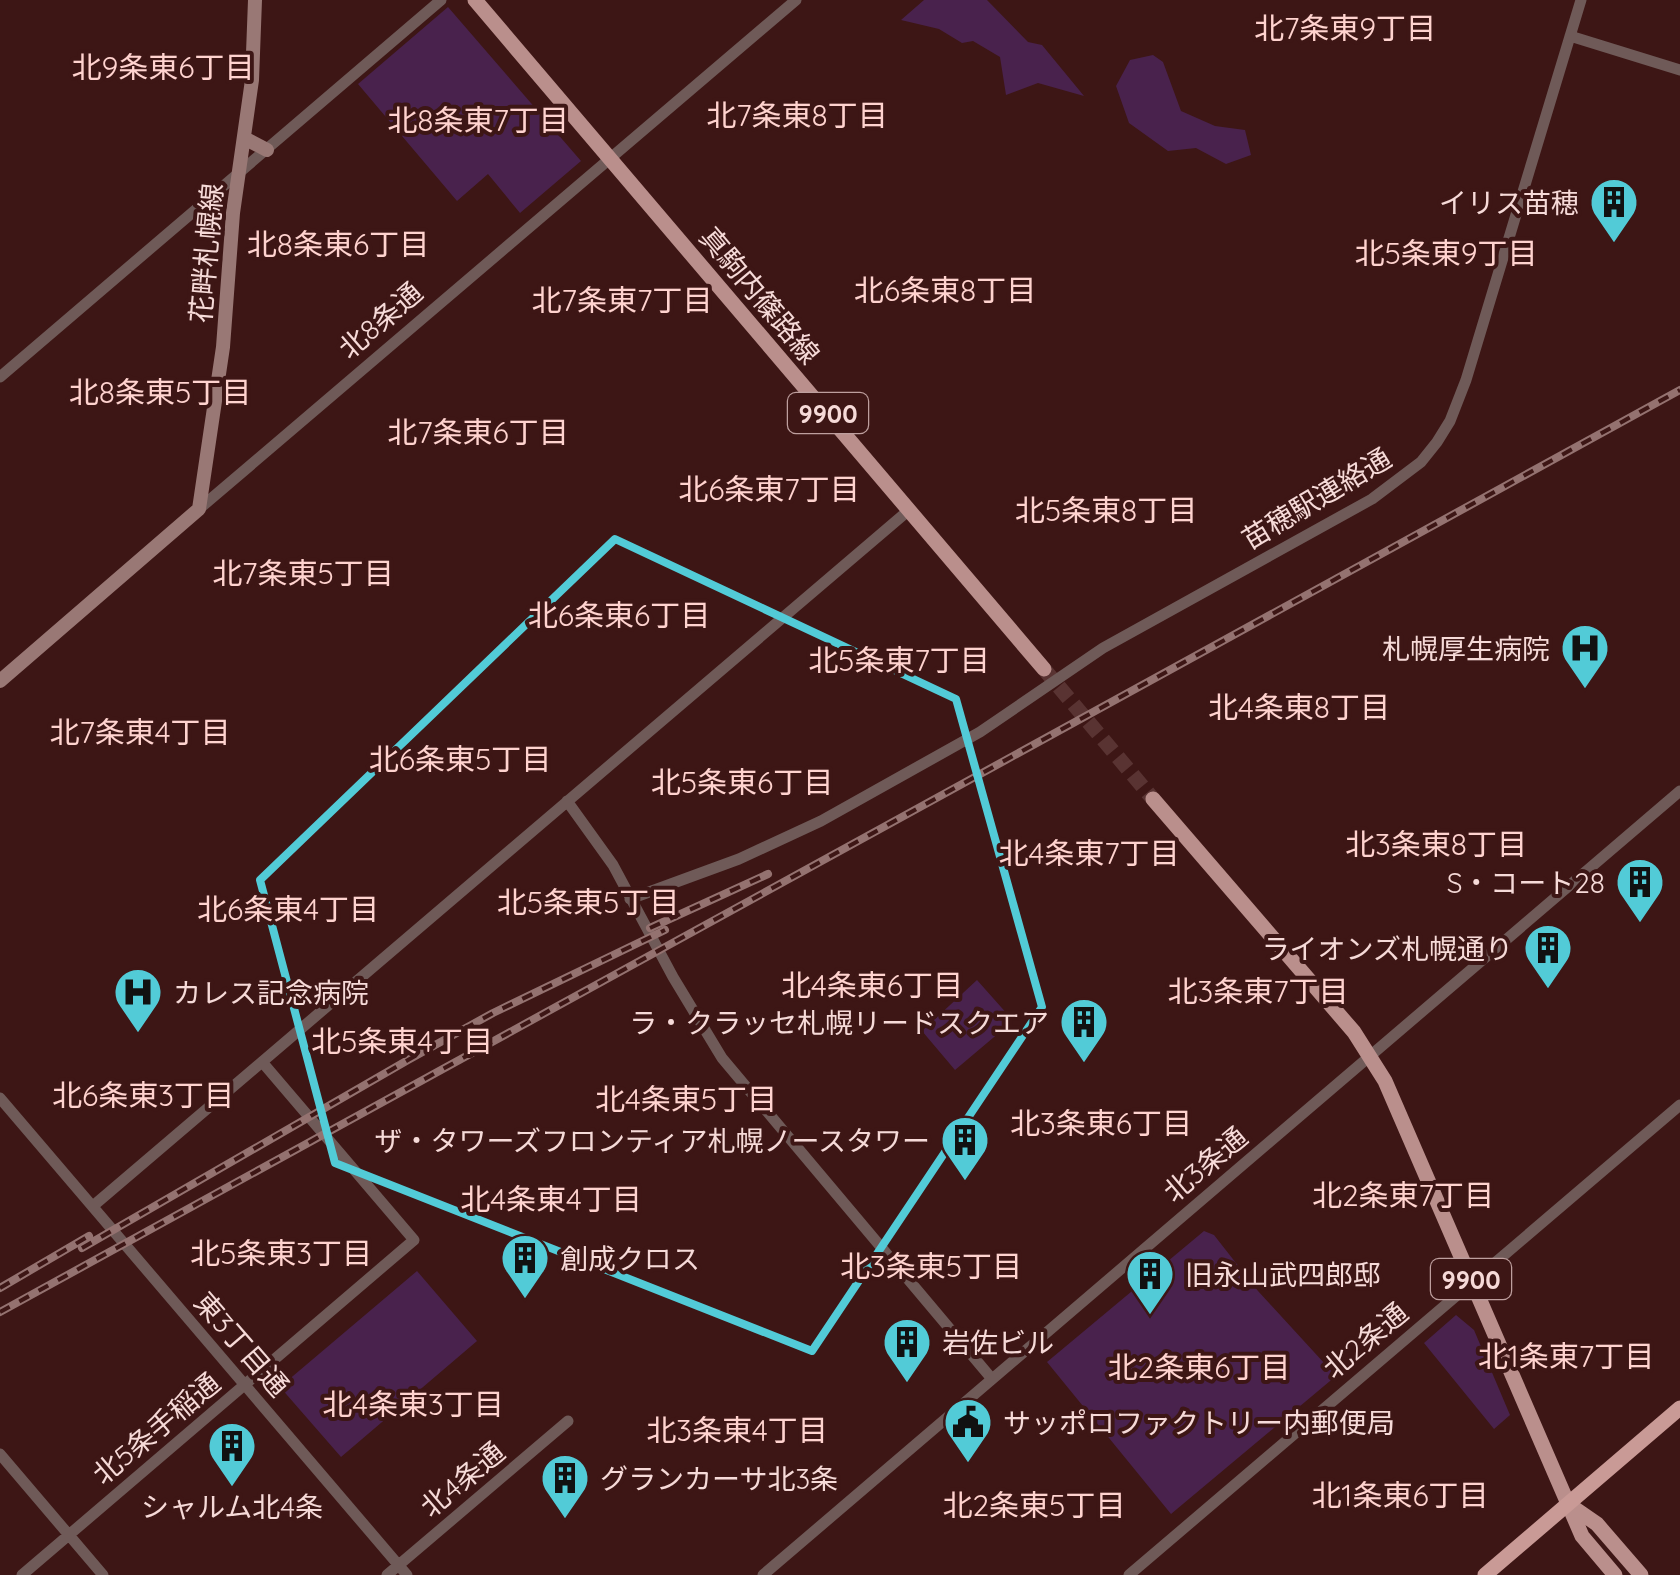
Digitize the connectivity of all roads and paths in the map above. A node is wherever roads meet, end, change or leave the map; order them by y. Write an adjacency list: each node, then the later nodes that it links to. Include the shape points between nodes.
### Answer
1 (255, 0): 8 (main road, 花畔札幌線)
2 (441, 0): 9 (street)
3 (476, 0): 10 (main road, 真駒内篠路線 / 9900)
4 (796, 0): 10 (street, 北8条通)
5 (1581, 0): 6 (street, 苗穂駅連絡通)
6 (1570, 36): 7 (street); 20 (street, 苗穂駅連絡通, via 1466,380 1450,422 1421,462 1372,499 1103,648 980,732 821,821 739,860)
7 (1680, 70)
8 (244, 138): 9 (main road); 11 (main road, 花畔札幌線)
9 (266, 150): 11 (street)
10 (610, 158): 13 (street, 北8条通); 14 (main road, 真駒内篠路線 / 9900)
11 (238, 175): 12 (street); 13 (main road, 花畔札幌線, via 223,347)
12 (0, 378)
13 (199, 509): 16 (main road, 北8条通)
14 (909, 510): 15 (main road, 真駒内篠路線 / 9900); 19 (street)
15 (1044, 668)
16 (0, 681)
17 (1680, 791): 21 (street, 北3条通)
18 (1153, 799): 21 (main road, 9900)
19 (568, 801): 20 (street); 22 (street)
20 (630, 899): 27 (street, via 722,1058)
21 (1370, 1056): 26 (main road, 9900); 27 (street, 北3条通)
22 (263, 1063): 25 (street); 28 (street, 北5条手稲通, via 414,1240)
23 (0, 1098): 25 (street, 東3丁目通)
24 (1680, 1104): 26 (street, 北2条通)
25 (93, 1206): 28 (street, 東3丁目通)
26 (1472, 1282): 32 (main road, 9900); 39 (street, 北2条通)
27 (992, 1379): 38 (street, 北3条通)
28 (244, 1385): 33 (street, 北5条手稲通); 34 (street, 東3丁目通)
29 (1680, 1408): 32 (highway)
30 (568, 1421): 34 (street, 北4条通)
31 (0, 1454): 33 (street)
32 (1568, 1504): 40 (highway); 41 (main road, via 1582,1536); 42 (main road, via 1597,1524)
33 (69, 1534): 35 (street, 北5条手稲通); 36 (street)
34 (403, 1570): 37 (street, 北4条通)
35 (22, 1575)
36 (103, 1575)
37 (388, 1575)
38 (763, 1575)
39 (1129, 1575)
40 (1485, 1575)
41 (1615, 1575)
42 (1641, 1575)

